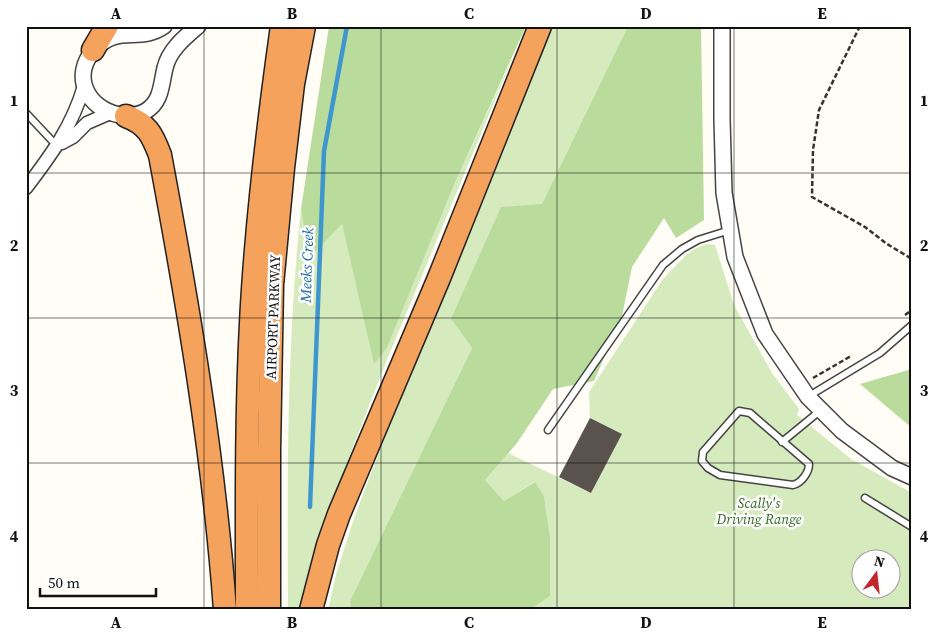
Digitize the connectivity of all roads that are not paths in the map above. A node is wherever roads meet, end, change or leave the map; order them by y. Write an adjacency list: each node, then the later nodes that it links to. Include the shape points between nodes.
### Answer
1 (107, 26): 8 (highway)
2 (164, 26): 8 (street, via 152,33 112,36)
3 (198, 26): 11 (street, via 169,58 154,106 144,112)
4 (282, 26): 24 (highway, AIRPORT PARKWAY, via 263,170 251,324)
5 (304, 26): 25 (highway, AIRPORT PARKWAY, via 293,84 272,285)
6 (540, 26): 26 (highway, via 339,514)
7 (722, 26): 14 (street, via 724,192)
8 (94, 50): 9 (street, via 86,61)
9 (84, 86): 11 (street, via 97,105); 12 (street, via 76,112)
10 (26, 113): 12 (lane)
11 (118, 114): 12 (street, via 86,123); 23 (highway, via 144,125 155,140 160,155 210,458)
12 (58, 146): 13 (street)
13 (26, 188)
14 (730, 230): 16 (street, via 734,256 765,334); 18 (lane, via 698,240 662,266)
15 (912, 326): 16 (lane, via 880,353)
16 (804, 391): 17 (street)
17 (821, 410): 19 (lane); 20 (street, via 863,447 892,468)
18 (548, 430)
19 (782, 442): 19 (lane, via 750,413 740,411 703,452 702,461 720,475 799,484 809,470 809,464)
20 (912, 477)
21 (865, 498): 22 (lane)
22 (912, 527)
23 (224, 610)
24 (247, 610)
25 (269, 610)
26 (311, 610)

